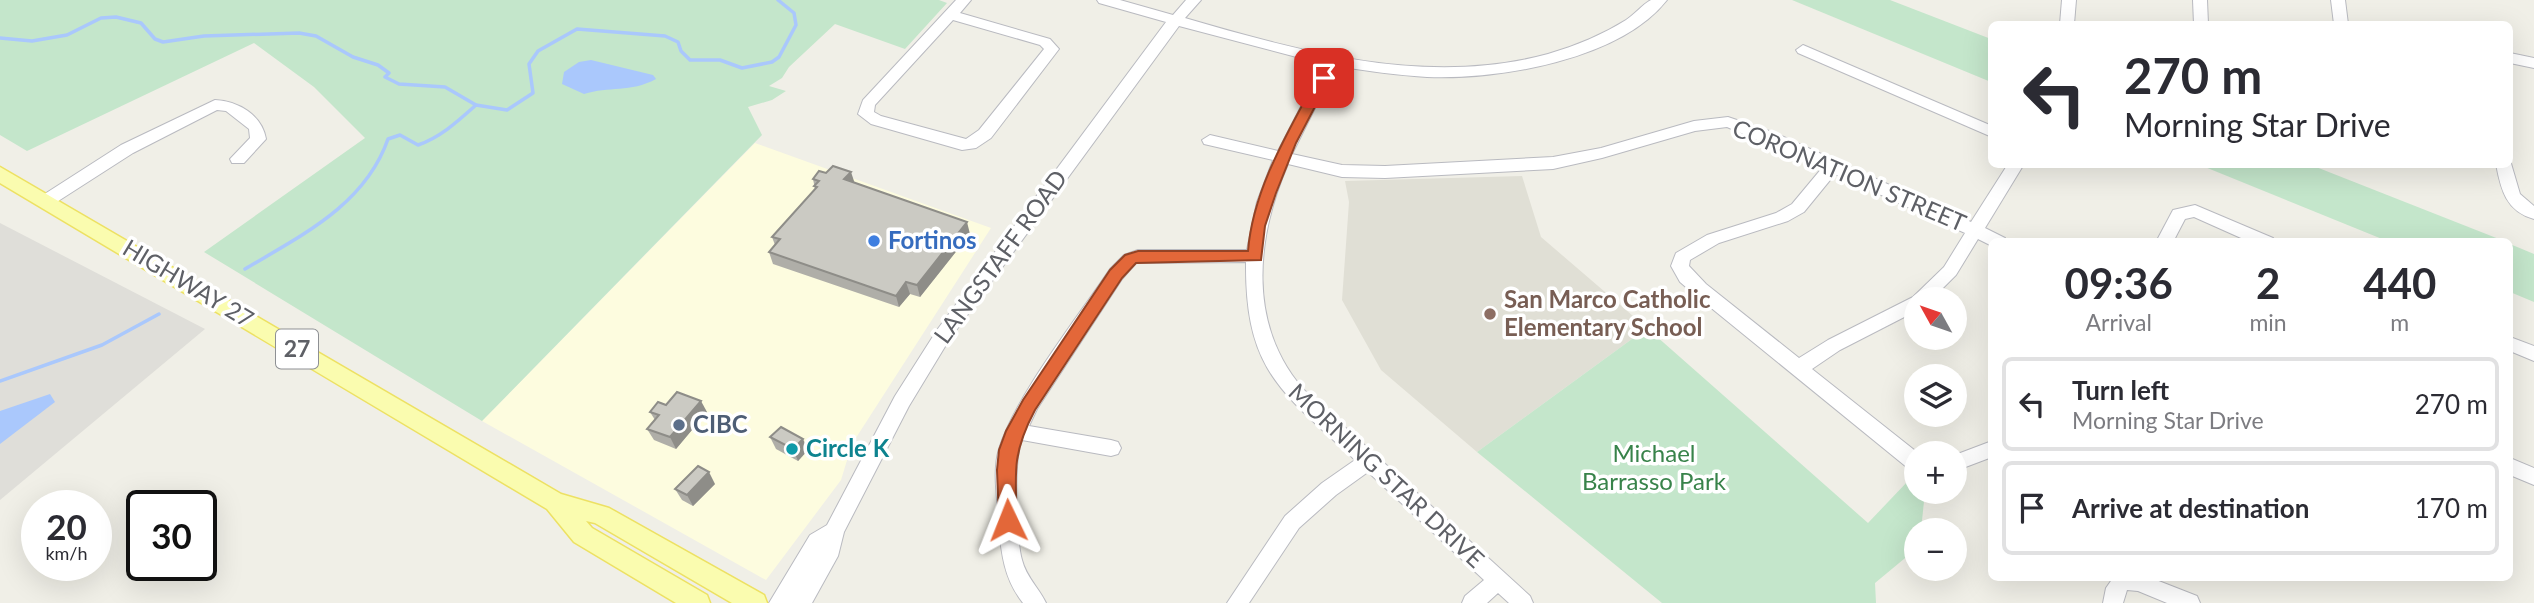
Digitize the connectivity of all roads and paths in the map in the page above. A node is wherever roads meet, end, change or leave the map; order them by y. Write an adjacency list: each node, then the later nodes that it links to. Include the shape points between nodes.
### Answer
1 (964, 0): 8 (street)
2 (1104, 0): 9 (street)
3 (1194, 0): 9 (street, LANGSTAFF ROAD)
4 (1660, 0): 15 (street, via 1600,40 1559,56 1511,66 1431,73)
5 (2068, 0): 10 (street)
6 (2200, 0): 11 (street)
7 (2338, 0): 12 (street)
8 (950, 15): 8 (street, via 1045,41 1052,49 985,134 970,144 876,120 865,109)
9 (1176, 21): 15 (street); 46 (street, LANGSTAFF ROAD, via 943,335 902,401)
10 (2067, 21)
11 (2201, 21)
12 (2341, 21)
13 (1803, 50): 17 (street)
14 (2513, 59): 16 (street)
15 (1331, 62): 19 (street, MORNING STAR DRIVE)
16 (2534, 63)
17 (1988, 130)
18 (1210, 141): 19 (street, CORONATION STREET)
19 (1283, 157): 21 (street, CORONATION STREET, via 1359,172 1533,165 1579,158 1719,121); 31 (street, MORNING STAR DRIVE, via 1262,211)
20 (238, 159): 25 (street, via 258,139 257,127 230,106 215,105 127,149)
21 (1833, 166): 27 (street, CORONATION STREET); 36 (street, via 1798,208 1713,239 1682,257 1679,266 1686,277)
22 (2014, 168): 27 (street)
23 (2505, 168): 26 (street, via 2517,206)
24 (0, 174): 25 (main road, HIGHWAY 27 / 27)
25 (46, 201): 45 (main road, HIGHWAY 27 / 27)
26 (2534, 213)
27 (1975, 231): 28 (street, CORONATION STREET); 32 (street)
28 (1990, 238)
29 (2167, 238): 30 (street, via 2179,214 2195,211)
30 (2258, 238)
31 (1255, 256): 37 (street, via 1130,259); 42 (street, MORNING STAR DRIVE, via 1256,320 1271,363 1296,394)
32 (1935, 287)
33 (1904, 309): 36 (street)
34 (2513, 345): 35 (street)
35 (2534, 354)
36 (1798, 368): 40 (street)
37 (1015, 431): 38 (street); 52 (street, via 1006,470 1009,545 1016,572)
38 (1111, 448)
39 (1988, 451): 41 (street)
40 (1904, 453)
41 (1967, 458)
42 (1368, 461): 47 (street, MORNING STAR DRIVE); 53 (street, via 1292,522)
43 (2513, 467): 44 (street)
44 (2534, 477)
45 (555, 502): 48 (main road, HIGHWAY 27 / 27, via 583,535); 49 (main road, HIGHWAY 27 / 27, via 601,515)
46 (834, 531): 50 (street, LANGSTAFF ROAD, via 817,541); 51 (street, LANGSTAFF ROAD, via 831,550)
47 (1498, 581): 54 (street); 55 (street, MORNING STAR DRIVE)
48 (698, 603)
49 (755, 603)
50 (779, 603)
51 (802, 603)
52 (1036, 603)
53 (1237, 603)
54 (1472, 603)
55 (1523, 603)
56 (2113, 603): 57 (street, via 2123,581 2139,582)
57 (2190, 603)

